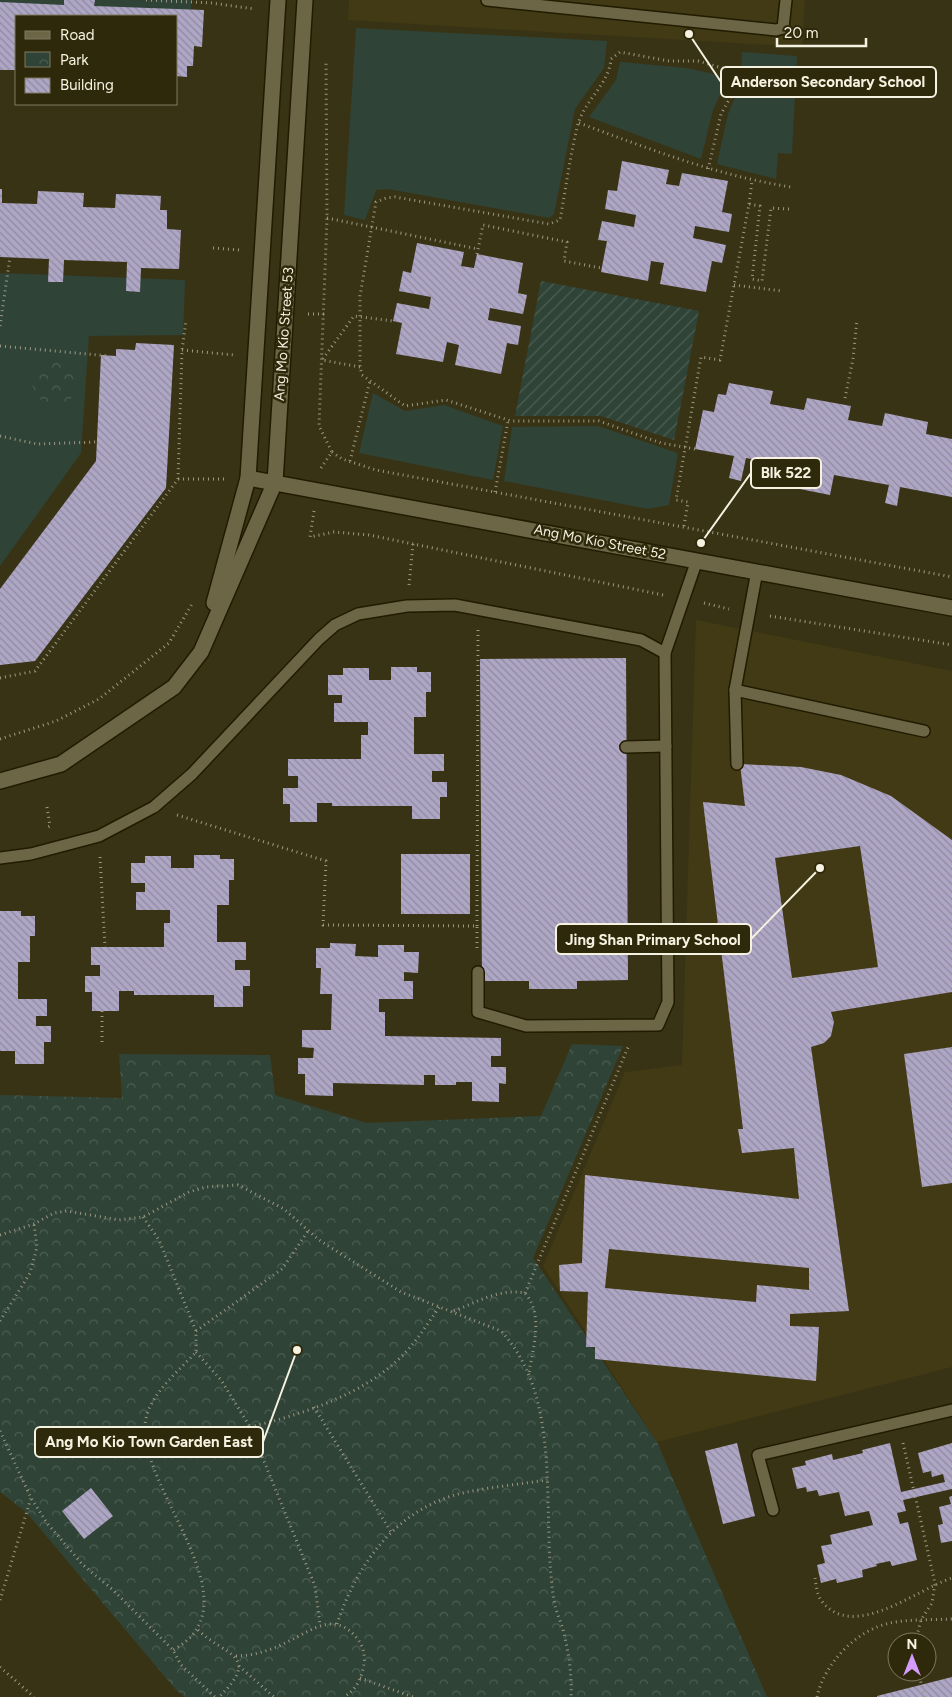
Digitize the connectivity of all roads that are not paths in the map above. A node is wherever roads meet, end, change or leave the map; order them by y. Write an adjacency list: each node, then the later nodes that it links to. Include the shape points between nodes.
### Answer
1 (278, 0): 5 (street, Ang Mo Kio Street 53)
2 (305, 0): 6 (street, Ang Mo Kio Street 53)
3 (487, 0): 4 (lane, via 776,30 783,28)
4 (786, 0)
5 (248, 478): 6 (street, Ang Mo Kio Street 52); 10 (street, Ang Mo Kio Street 53)
6 (275, 482): 7 (street, Ang Mo Kio Street 52); 10 (street, Ang Mo Kio Street 53)
7 (697, 560): 8 (street, Ang Mo Kio Street 52); 11 (lane)
8 (757, 571): 9 (street, Ang Mo Kio Street 52); 12 (lane)
9 (952, 608)
10 (201, 652): 17 (street, Ang Mo Kio Street 53, via 174,687 61,764)
11 (665, 653): 14 (lane); 18 (lane, via 641,640 454,605 407,606 358,614 335,625 192,774 154,807 99,836 31,854)
12 (735, 690): 13 (lane); 16 (lane)
13 (924, 731)
14 (666, 746): 15 (lane); 19 (lane, via 668,1002 658,1025 526,1026 478,1012)
15 (626, 747)
16 (737, 764)
17 (0, 780)
18 (0, 858)
19 (478, 972)
20 (952, 1410): 21 (lane, via 758,1455)
21 (773, 1510)

